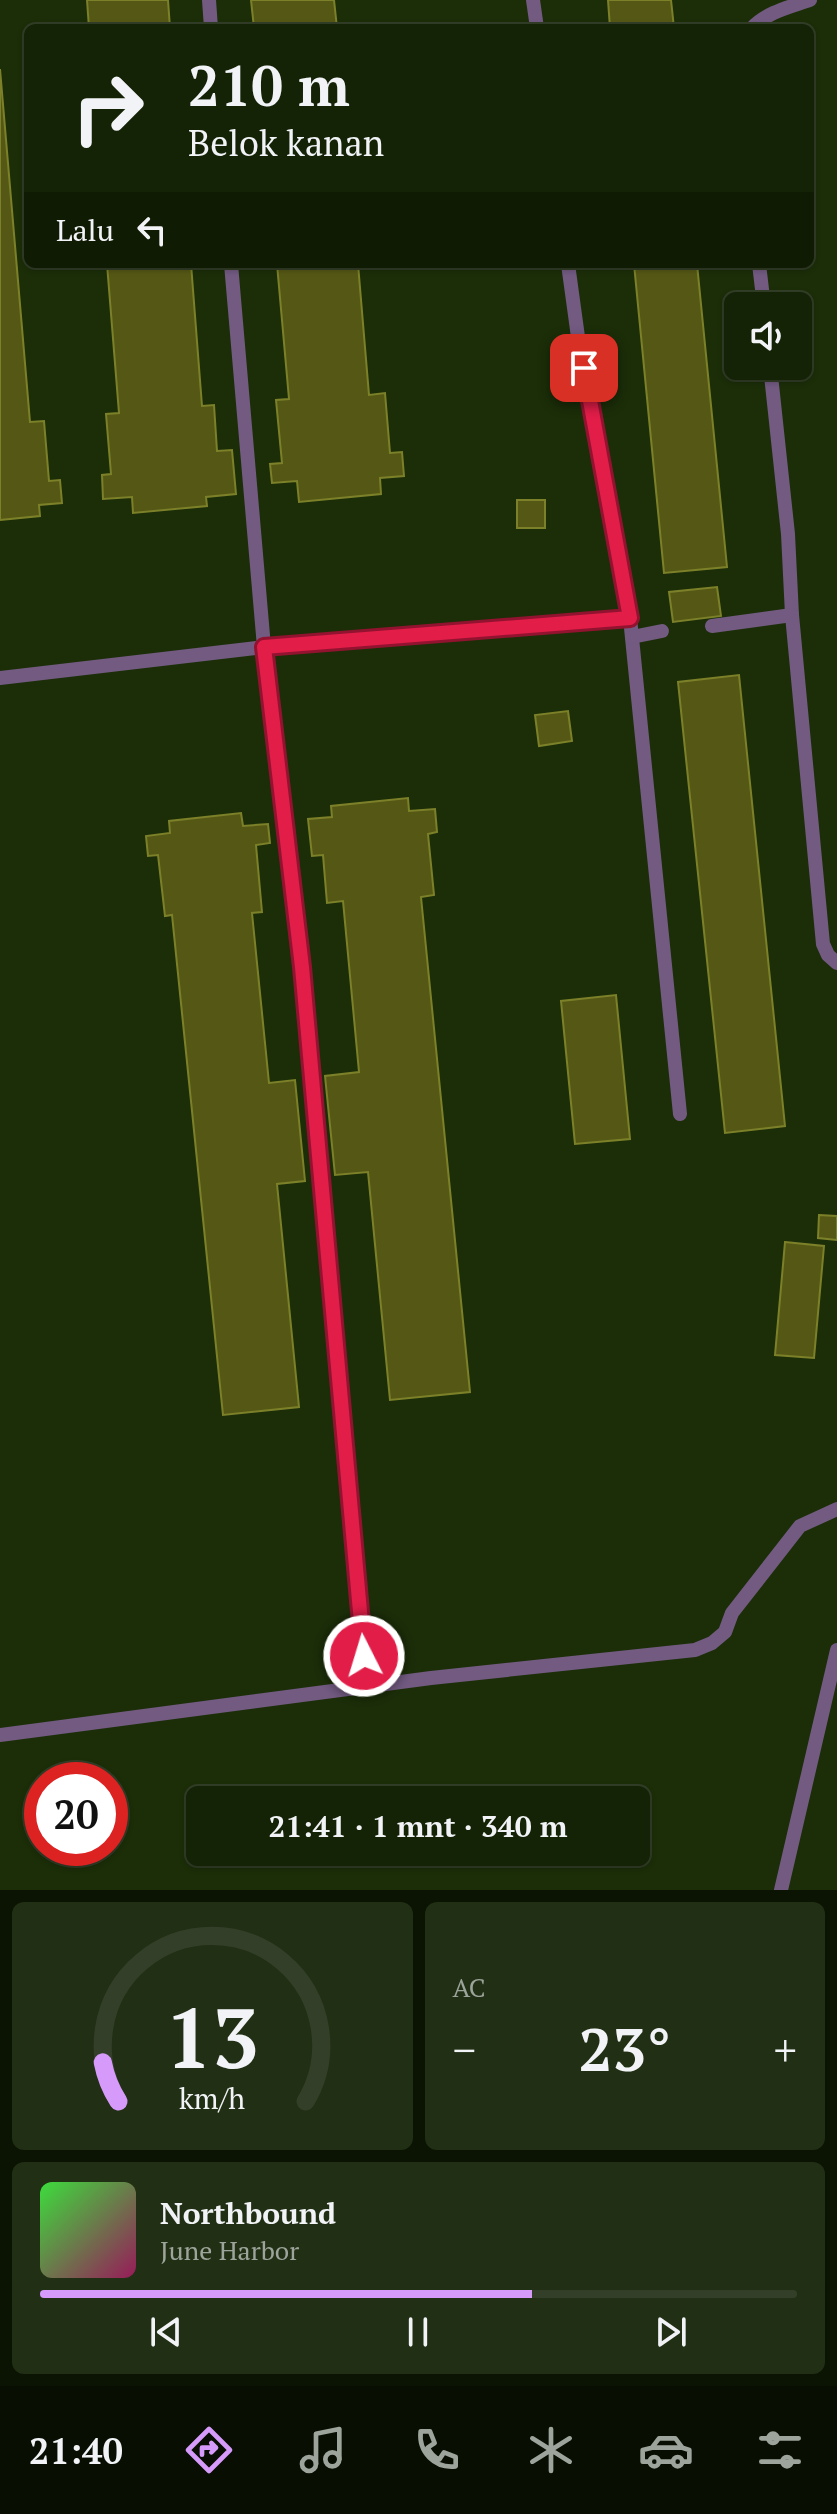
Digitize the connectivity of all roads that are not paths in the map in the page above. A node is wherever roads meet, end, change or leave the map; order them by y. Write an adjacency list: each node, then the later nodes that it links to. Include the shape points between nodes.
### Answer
1 (209, 0): 4 (lane)
2 (533, 0): 5 (lane)
3 (810, 0): 6 (lane)
4 (211, 24)
5 (536, 24)
6 (756, 24)
7 (231, 268): 17 (lane)
8 (569, 268): 13 (lane)
9 (759, 268): 10 (lane)
10 (762, 292)
11 (772, 380): 12 (lane)
12 (792, 615): 14 (lane); 19 (lane, via 823,944)
13 (630, 618): 16 (lane); 17 (lane)
14 (712, 626)
15 (662, 631): 16 (lane)
16 (632, 637): 20 (lane)
17 (264, 647): 18 (lane); 23 (lane, via 302,967)
18 (0, 678)
19 (837, 963)
20 (680, 1114)
21 (837, 1509): 23 (lane, via 800,1526 732,1613 725,1632 704,1647)
22 (837, 1650): 25 (lane)
23 (367, 1687): 24 (lane)
24 (0, 1735)
25 (781, 1890)

